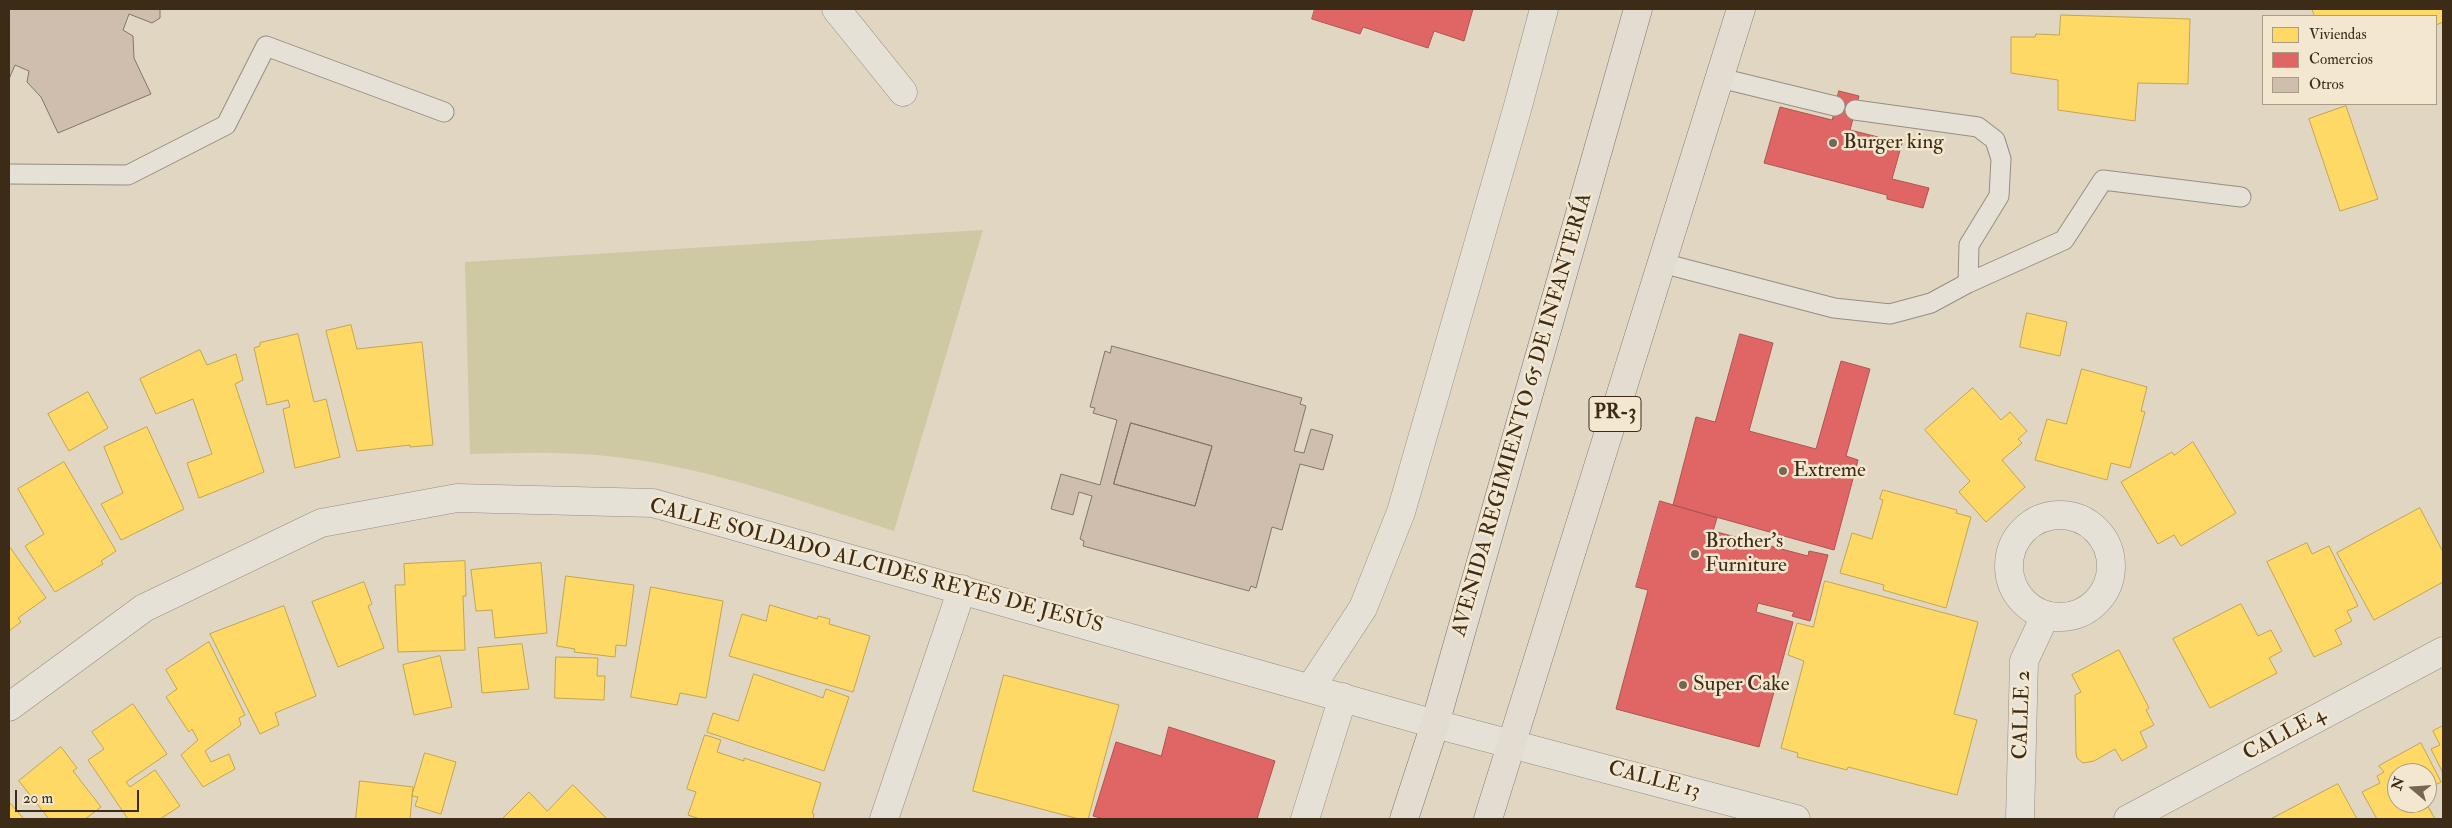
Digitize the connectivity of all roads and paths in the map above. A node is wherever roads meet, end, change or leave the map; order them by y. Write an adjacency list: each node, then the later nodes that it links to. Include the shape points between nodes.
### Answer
1 (836, 9): 6 (street)
2 (1544, 9): 17 (street, via 1401,512 1363,608)
3 (1638, 9): 20 (highway, AVENIDA REGIMIENTO 65 DE INFANTERÍA)
4 (1742, 9): 5 (highway, PR-3)
5 (1720, 78): 7 (lane); 12 (highway, PR-3)
6 (903, 92)
7 (1835, 106)
8 (1855, 110): 13 (lane, via 1978,127 1995,140 2001,159 1999,196 1969,245)
9 (444, 112): 10 (lane, via 266,46 226,125 128,175)
10 (9, 174)
11 (2242, 197): 13 (lane, via 2103,180 2064,240)
12 (1662, 263): 13 (lane, via 1834,308 1890,314 1931,303); 21 (highway, PR-3)
13 (1968, 283)
14 (962, 589): 17 (street, CALLE SOLDADO ALCIDES REYES DE JESÚS); 19 (street, CALLE SOLDADO ALCIDES REYES DE JESÚS, via 653,503 457,498 321,523 144,608); 22 (street)
15 (2045, 616): 27 (street, CALLE 2, via 2024,660)
16 (2443, 651): 28 (street, CALLE 4)
17 (1311, 688): 18 (street, CALLE SOLDADO ALCIDES REYES DE JESÚS)
18 (1343, 697): 20 (street, CALLE SOLDADO ALCIDES REYES DE JESÚS); 23 (street)
19 (9, 707)
20 (1435, 724): 21 (street, CALLE SOLDADO ALCIDES REYES DE JESÚS); 24 (highway, AVENIDA REGIMIENTO 65 DE INFANTERÍA)
21 (1512, 742): 25 (highway, PR-3); 26 (street, CALLE 13)
22 (884, 819)
23 (1305, 819)
24 (1404, 819)
25 (1488, 819)
26 (1796, 819)
27 (2020, 819)
28 (2128, 819)

